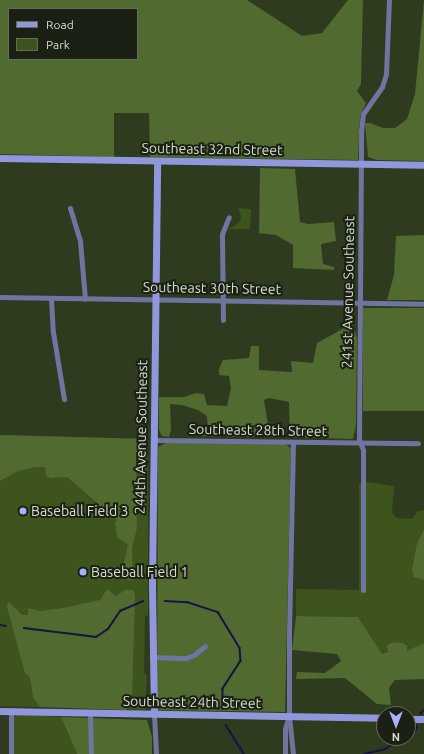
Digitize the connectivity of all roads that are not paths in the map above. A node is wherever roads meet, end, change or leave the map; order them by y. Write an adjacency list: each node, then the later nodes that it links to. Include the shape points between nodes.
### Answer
1 (389, 0): 4 (street, 241st Avenue Southeast, via 388,68 382,87 363,114)
2 (0, 158): 3 (street, Southeast 32nd Street)
3 (157, 161): 4 (street, Southeast 32nd Street); 11 (street, 244th Avenue Southeast)
4 (362, 165): 5 (street, Southeast 32nd Street); 13 (street, 241st Avenue Southeast)
5 (424, 166)
6 (70, 208): 10 (street, via 80,241)
7 (229, 217): 12 (street, via 222,234)
8 (0, 297): 9 (street, Southeast 30th Street)
9 (51, 298): 10 (street, Southeast 30th Street); 16 (street, via 53,332)
10 (85, 299): 11 (street, Southeast 30th Street)
11 (155, 300): 12 (street, Southeast 30th Street); 17 (street, 244th Avenue Southeast)
12 (223, 301): 13 (street, Southeast 30th Street); 15 (street)
13 (360, 302): 14 (street, Southeast 30th Street); 19 (street, 241st Avenue Southeast)
14 (424, 304)
15 (223, 320)
16 (64, 399)
17 (154, 440): 18 (street, Southeast 28th Street); 23 (street, 244th Avenue Southeast)
18 (293, 443): 19 (street, Southeast 28th Street); 28 (street)
19 (361, 443): 20 (street, Southeast 28th Street); 21 (street, 241st Avenue Southeast)
20 (418, 443)
21 (363, 590)
22 (205, 646): 23 (street, via 186,658)
23 (152, 658): 27 (street, 244th Avenue Southeast)
24 (0, 711): 25 (street, Southeast 24th Street)
25 (11, 711): 26 (street, Southeast 24th Street); 30 (street)
26 (90, 713): 27 (street, Southeast 24th Street); 31 (street)
27 (154, 714): 28 (street, Southeast 24th Street); 32 (street)
28 (289, 717): 29 (street, Southeast 24th Street); 33 (street, via 285,728); 34 (street)
29 (376, 718)
30 (11, 754)
31 (91, 754)
32 (156, 754)
33 (285, 754)
34 (293, 754)

